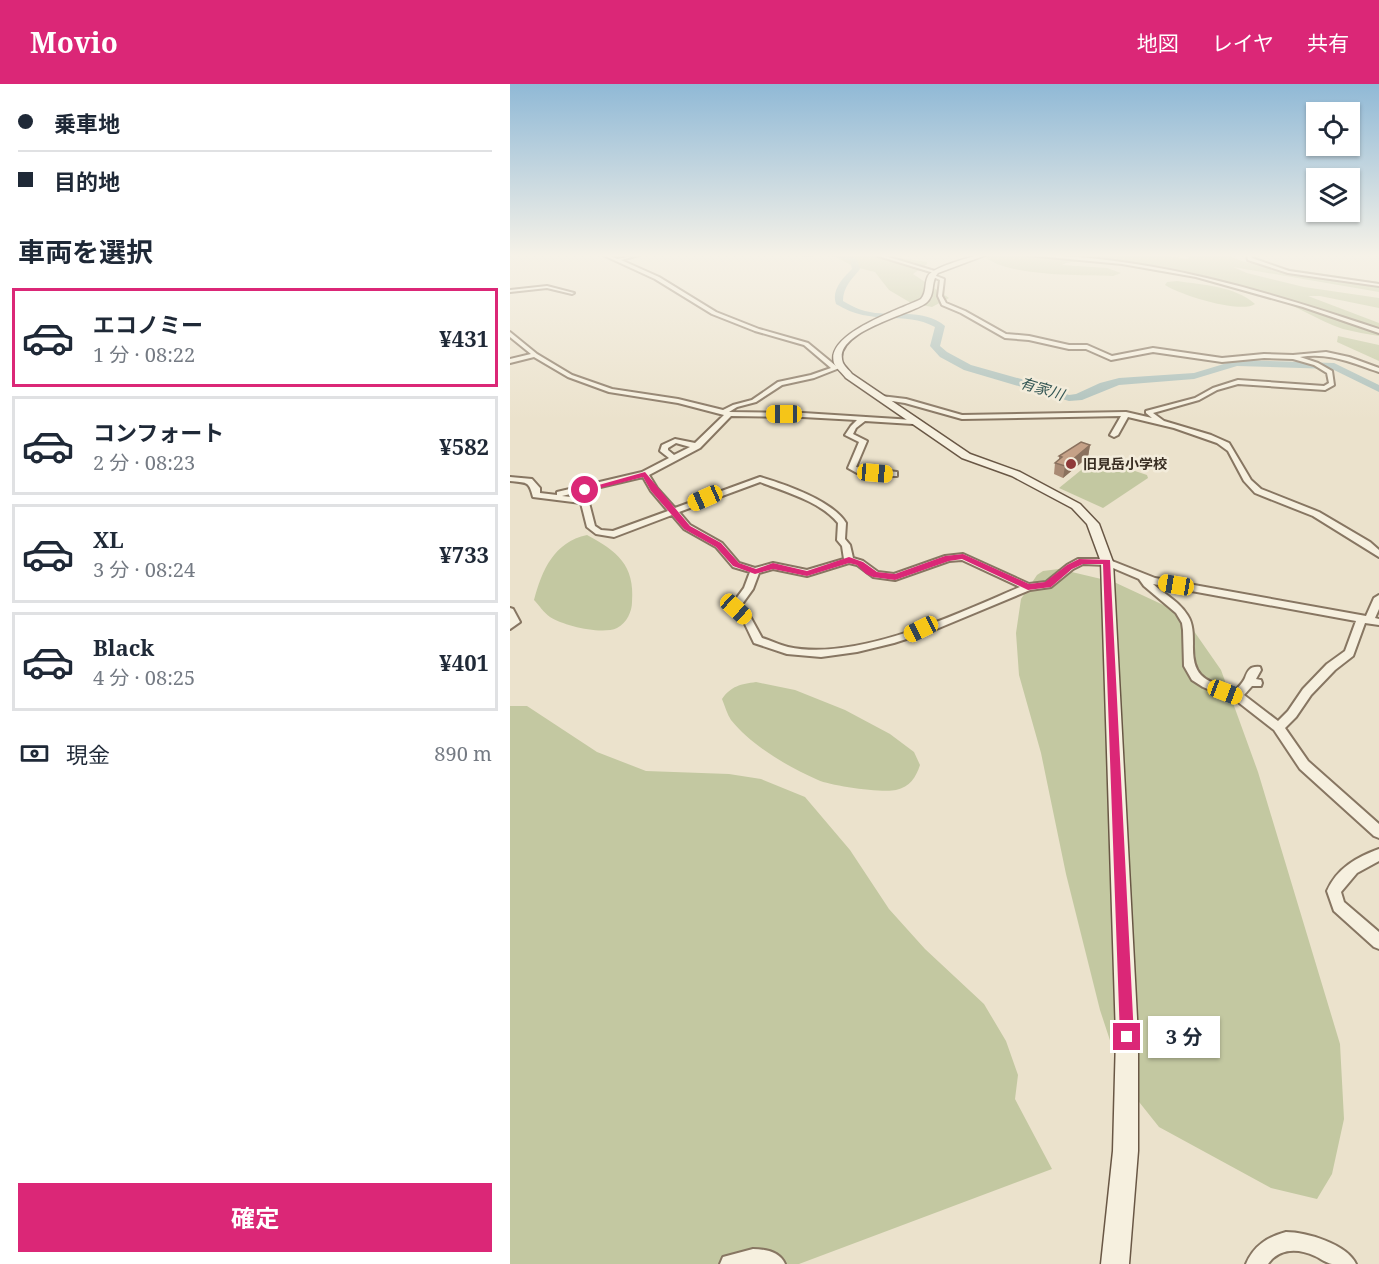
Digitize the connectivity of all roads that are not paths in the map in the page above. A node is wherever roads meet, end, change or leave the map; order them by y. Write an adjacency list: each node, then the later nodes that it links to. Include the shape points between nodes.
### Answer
1 (709, 310): 10 (street, via 757,330 806,344)
2 (902, 310): 10 (street, via 851,336 840,346)
3 (958, 310): 8 (street, via 1005,336 1088,347 1112,358 1153,350 1222,360)
4 (1316, 310): 5 (street)
5 (1379, 331)
6 (510, 334): 7 (street)
7 (536, 356): 9 (street); 13 (street, via 599,388)
8 (1293, 357): 11 (street, via 1317,352 1336,354); 17 (street, via 1325,368 1332,384 1325,388 1232,383 1197,399 1148,412)
9 (510, 361)
10 (837, 367): 12 (street); 13 (street, via 780,383 754,401)
11 (1379, 369)
12 (881, 398): 14 (street, via 962,417); 16 (street)
13 (726, 413): 15 (street); 19 (street)
14 (1126, 414): 17 (street); 18 (street)
15 (863, 419): 16 (street); 22 (street, via 849,435 863,441 852,468)
16 (913, 422): 28 (street, via 966,456 1016,474 1086,513 1097,527)
17 (1161, 422): 26 (street, via 1224,444 1258,491 1316,514)
18 (1114, 435)
19 (697, 446): 20 (street); 20 (street, via 675,441 664,451)
20 (674, 459): 21 (street)
21 (645, 474): 24 (street); 25 (street)
22 (894, 474)
23 (510, 479): 24 (street, via 529,480 536,495)
24 (552, 498): 25 (street, via 585,501 591,527 614,534)
25 (675, 512): 27 (street, via 760,479 817,504 840,520 841,540); 29 (street, via 687,527 719,545 736,565)
26 (1379, 554)
27 (849, 560): 29 (street, via 807,573 773,566); 31 (street, via 876,575 895,577 948,558 963,557)
28 (1107, 562): 30 (street); 31 (street, via 1082,561 1048,585); 44 (street, via 1128,1116 1125,1191)
29 (755, 572): 31 (street, via 735,607 748,620 758,640 792,651 814,653 845,652 901,639)
30 (1143, 578): 34 (street); 37 (street, via 1184,617 1192,672 1214,688)
31 (1028, 587)
32 (1379, 598): 34 (street)
33 (510, 611): 35 (street, via 515,622)
34 (1370, 620): 38 (street, via 1349,653 1307,692)
35 (510, 626)
36 (1256, 670): 37 (street, via 1251,674 1253,682)
37 (1237, 696): 38 (street)
38 (1278, 727): 39 (street, via 1304,765)
39 (1379, 832)
40 (1379, 855): 41 (street, via 1352,867 1334,891 1340,906)
41 (1379, 942)
42 (730, 1264): 43 (street, via 743,1259 768,1259)
43 (775, 1264)
44 (1115, 1264)
45 (1256, 1264): 46 (street, via 1264,1249 1284,1240 1308,1244)
46 (1346, 1264)

